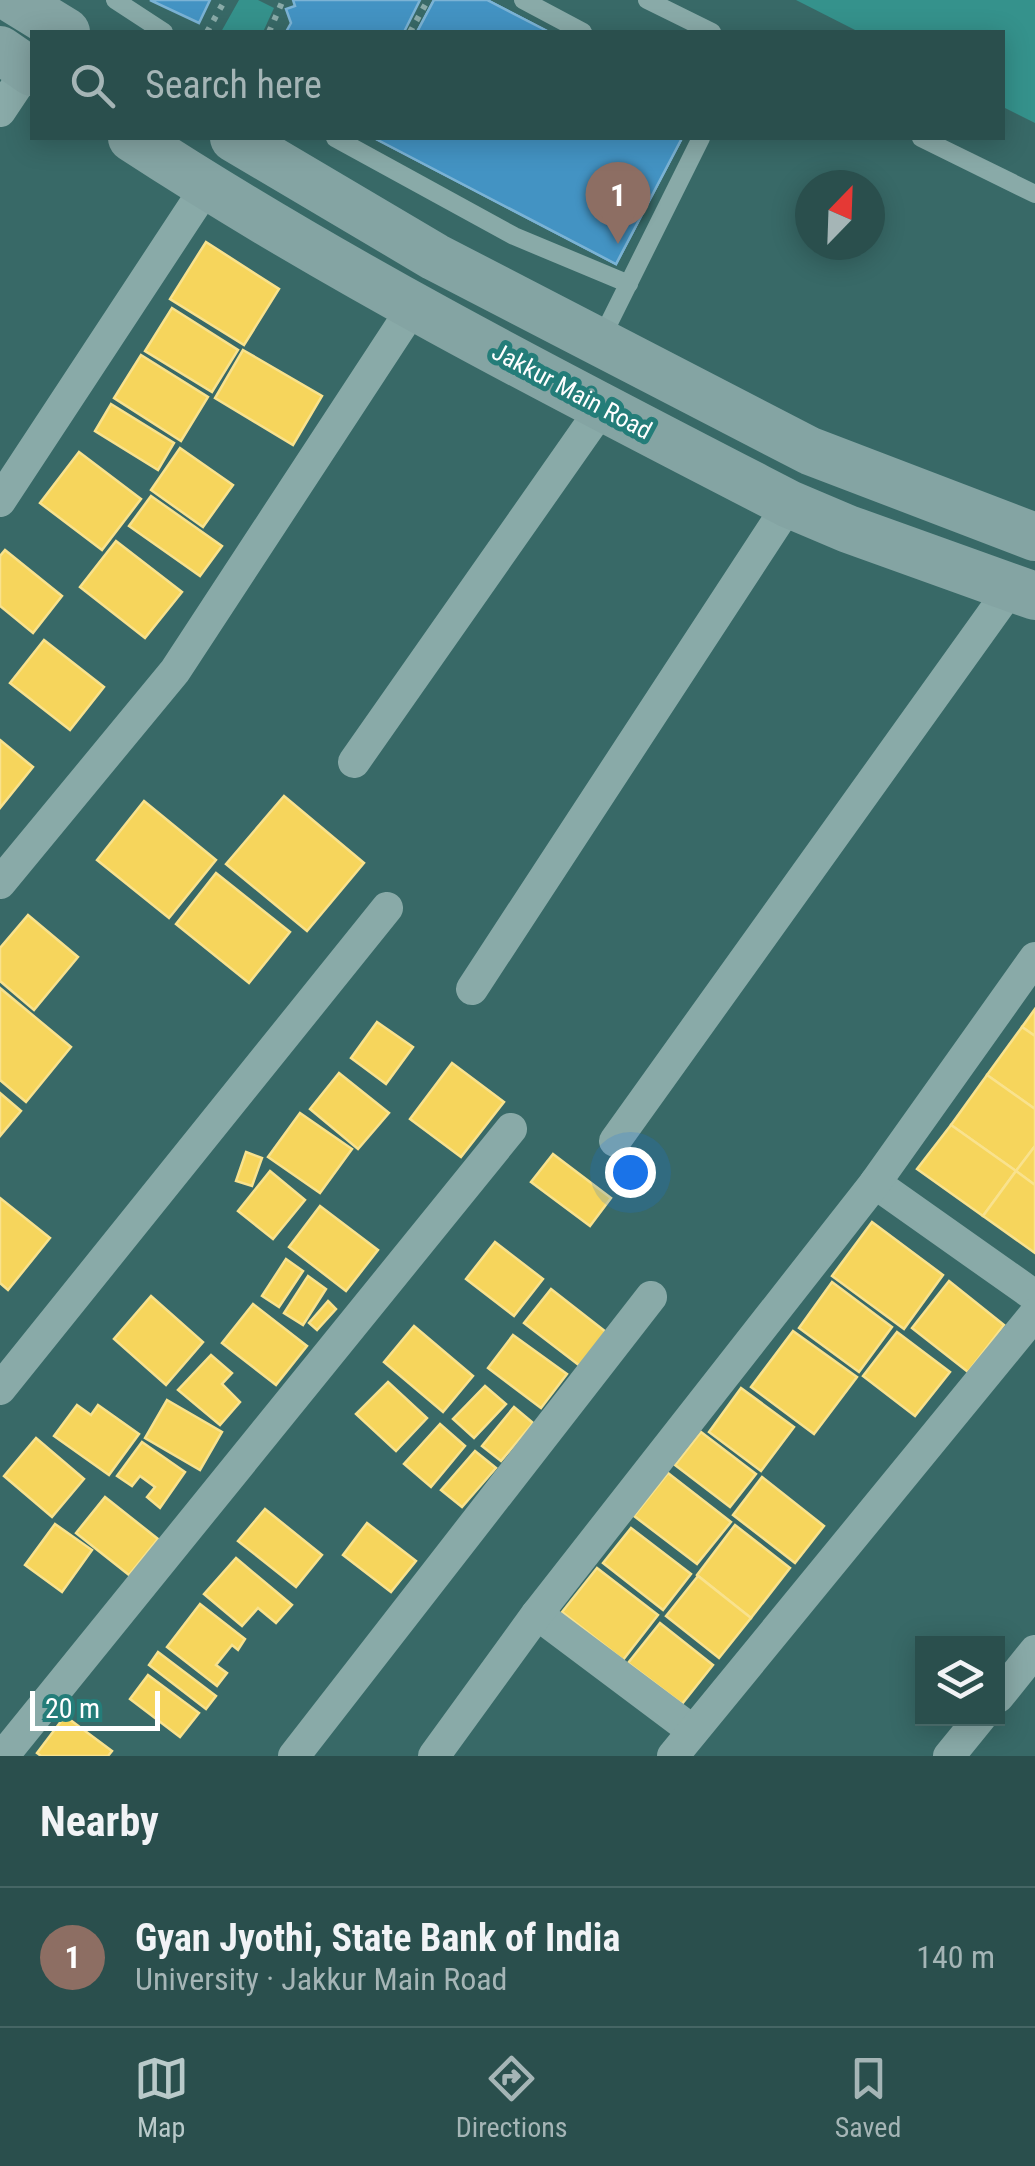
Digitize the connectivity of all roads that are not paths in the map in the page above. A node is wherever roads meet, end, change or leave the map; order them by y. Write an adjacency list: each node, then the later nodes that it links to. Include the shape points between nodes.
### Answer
1 (14, 0): 5 (main road)
2 (115, 0): 6 (lane)
3 (523, 0): 7 (lane)
4 (647, 0): 8 (lane)
5 (63, 30)
6 (161, 30)
7 (579, 30)
8 (708, 30)
9 (20, 64): 10 (street)
10 (0, 110)
11 (135, 140): 16 (main road, Jakkur Main Road)
12 (237, 140): 20 (main road, via 434,257)
13 (338, 140): 18 (lane, via 514,236)
14 (701, 140): 18 (lane)
15 (926, 140): 17 (lane)
16 (206, 186): 19 (main road, Jakkur Main Road); 22 (street)
17 (1035, 194)
18 (628, 284): 20 (lane)
19 (414, 306): 21 (main road, Jakkur Main Road); 27 (street, via 174,671)
20 (599, 344): 24 (main road, via 810,451)
21 (602, 408): 23 (main road, Jakkur Main Road); 26 (street)
22 (3, 490)
23 (789, 504): 25 (main road, Jakkur Main Road); 30 (street)
24 (1035, 537)
25 (1023, 592): 32 (street)
26 (354, 762)
27 (0, 884)
28 (388, 908): 37 (street)
29 (1035, 958): 33 (street)
30 (472, 988)
31 (510, 1129): 43 (street)
32 (615, 1141)
33 (875, 1183): 34 (street); 38 (street)
34 (1035, 1296)
35 (651, 1297): 44 (street)
36 (1035, 1314): 42 (street)
37 (0, 1390)
38 (537, 1614): 42 (street); 45 (street)
39 (1035, 1651): 40 (street)
40 (1005, 1688)
41 (973, 1726): 46 (street)
42 (683, 1744)
43 (3, 1756)
44 (294, 1756)
45 (434, 1756)
46 (949, 1756)

